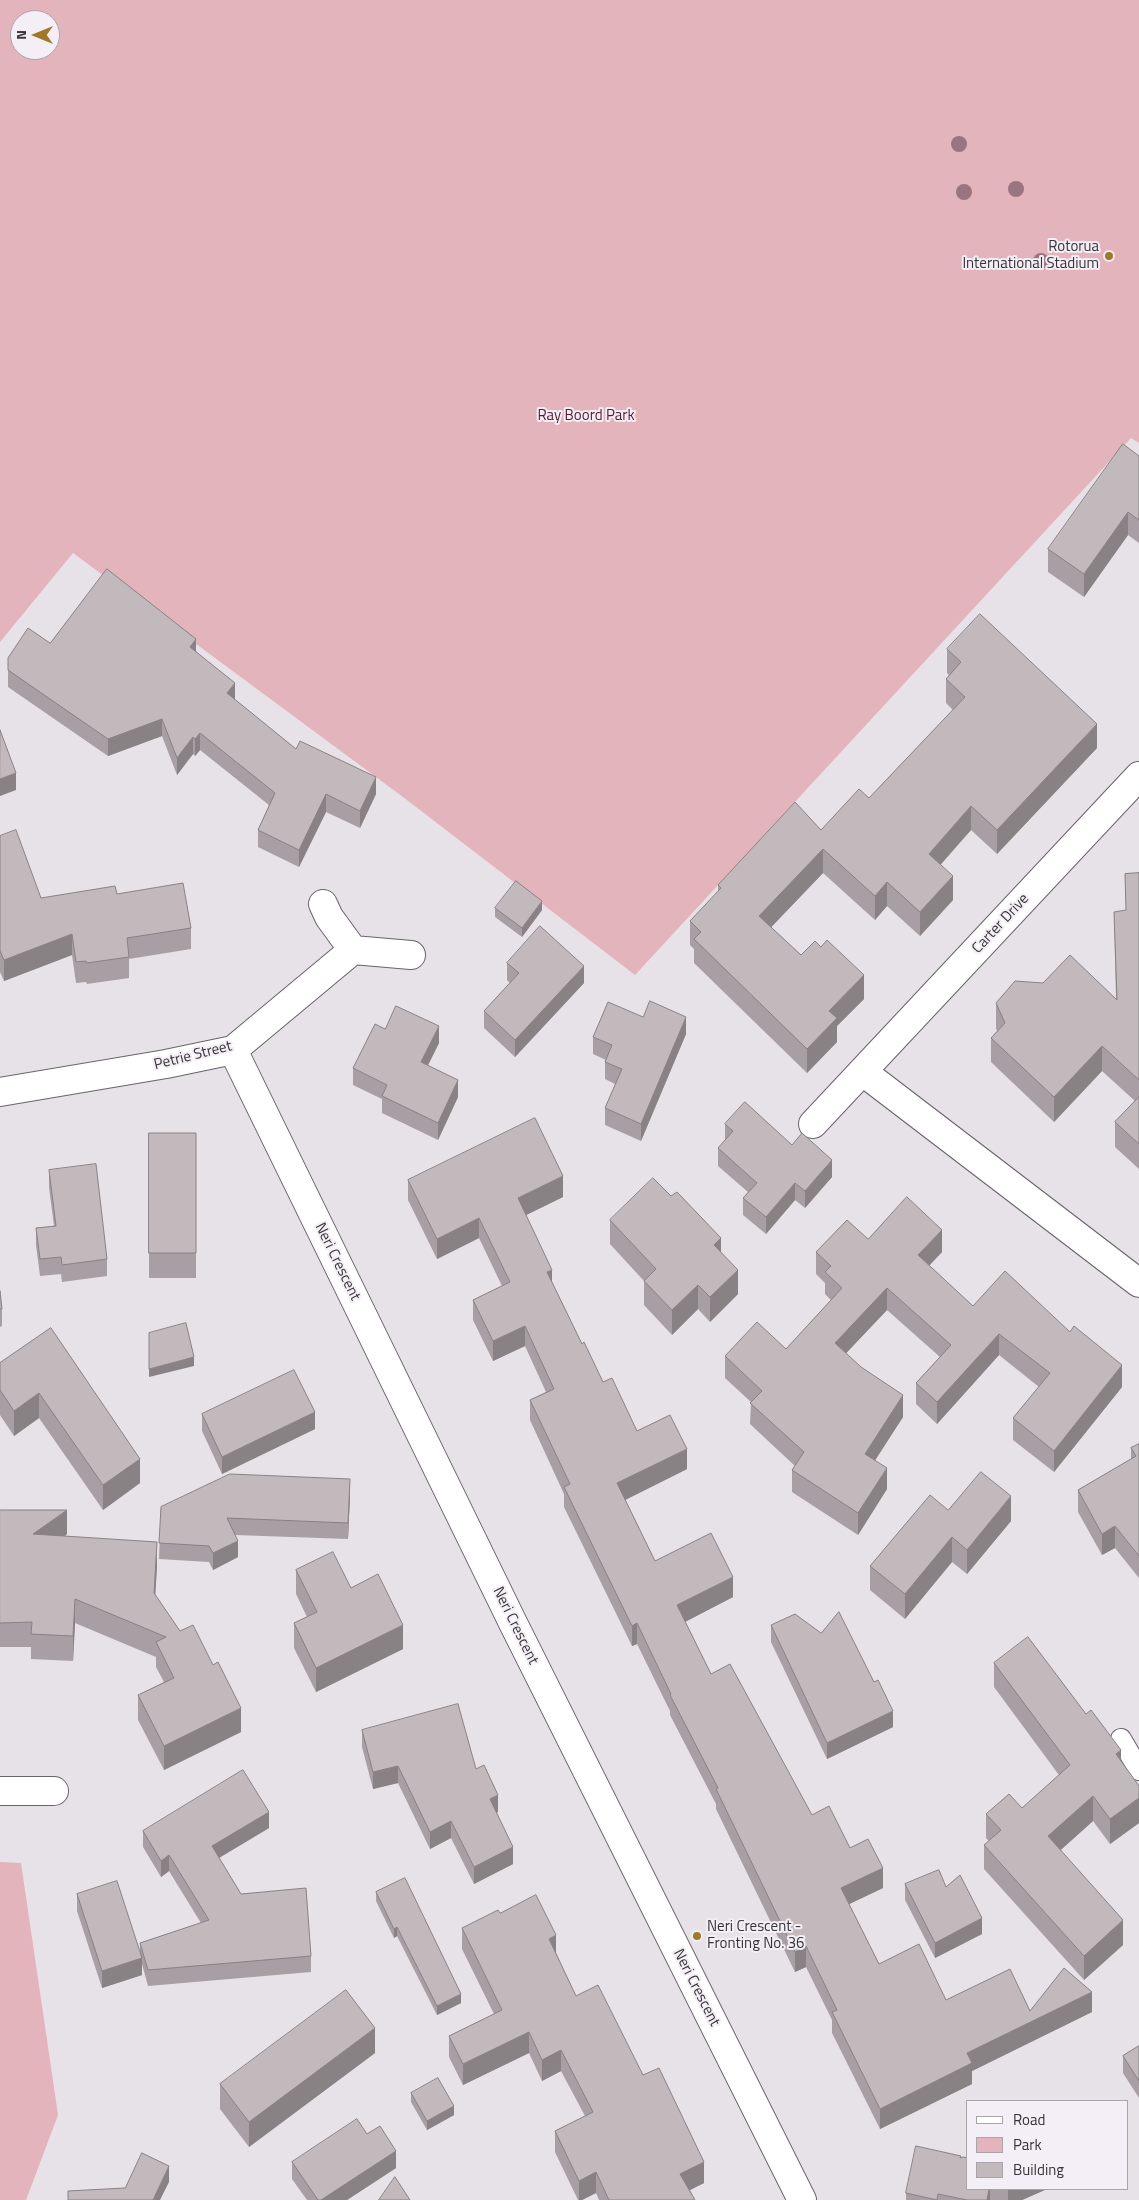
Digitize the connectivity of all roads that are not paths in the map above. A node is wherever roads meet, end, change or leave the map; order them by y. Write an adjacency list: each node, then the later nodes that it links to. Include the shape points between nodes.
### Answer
1 (1139, 776): 6 (street, Carter Drive)
2 (323, 904): 3 (street)
3 (353, 950): 4 (street); 5 (street, Petrie Street)
4 (411, 955)
5 (233, 1050): 7 (street, Petrie Street); 14 (street, Neri Crescent, via 518,1632)
6 (863, 1072): 8 (street, Carter Drive); 9 (street)
7 (0, 1092)
8 (813, 1124)
9 (1139, 1283)
10 (1121, 1739): 11 (lane)
11 (1139, 1770)
12 (0, 1791): 13 (street)
13 (54, 1791)
14 (802, 2200)

